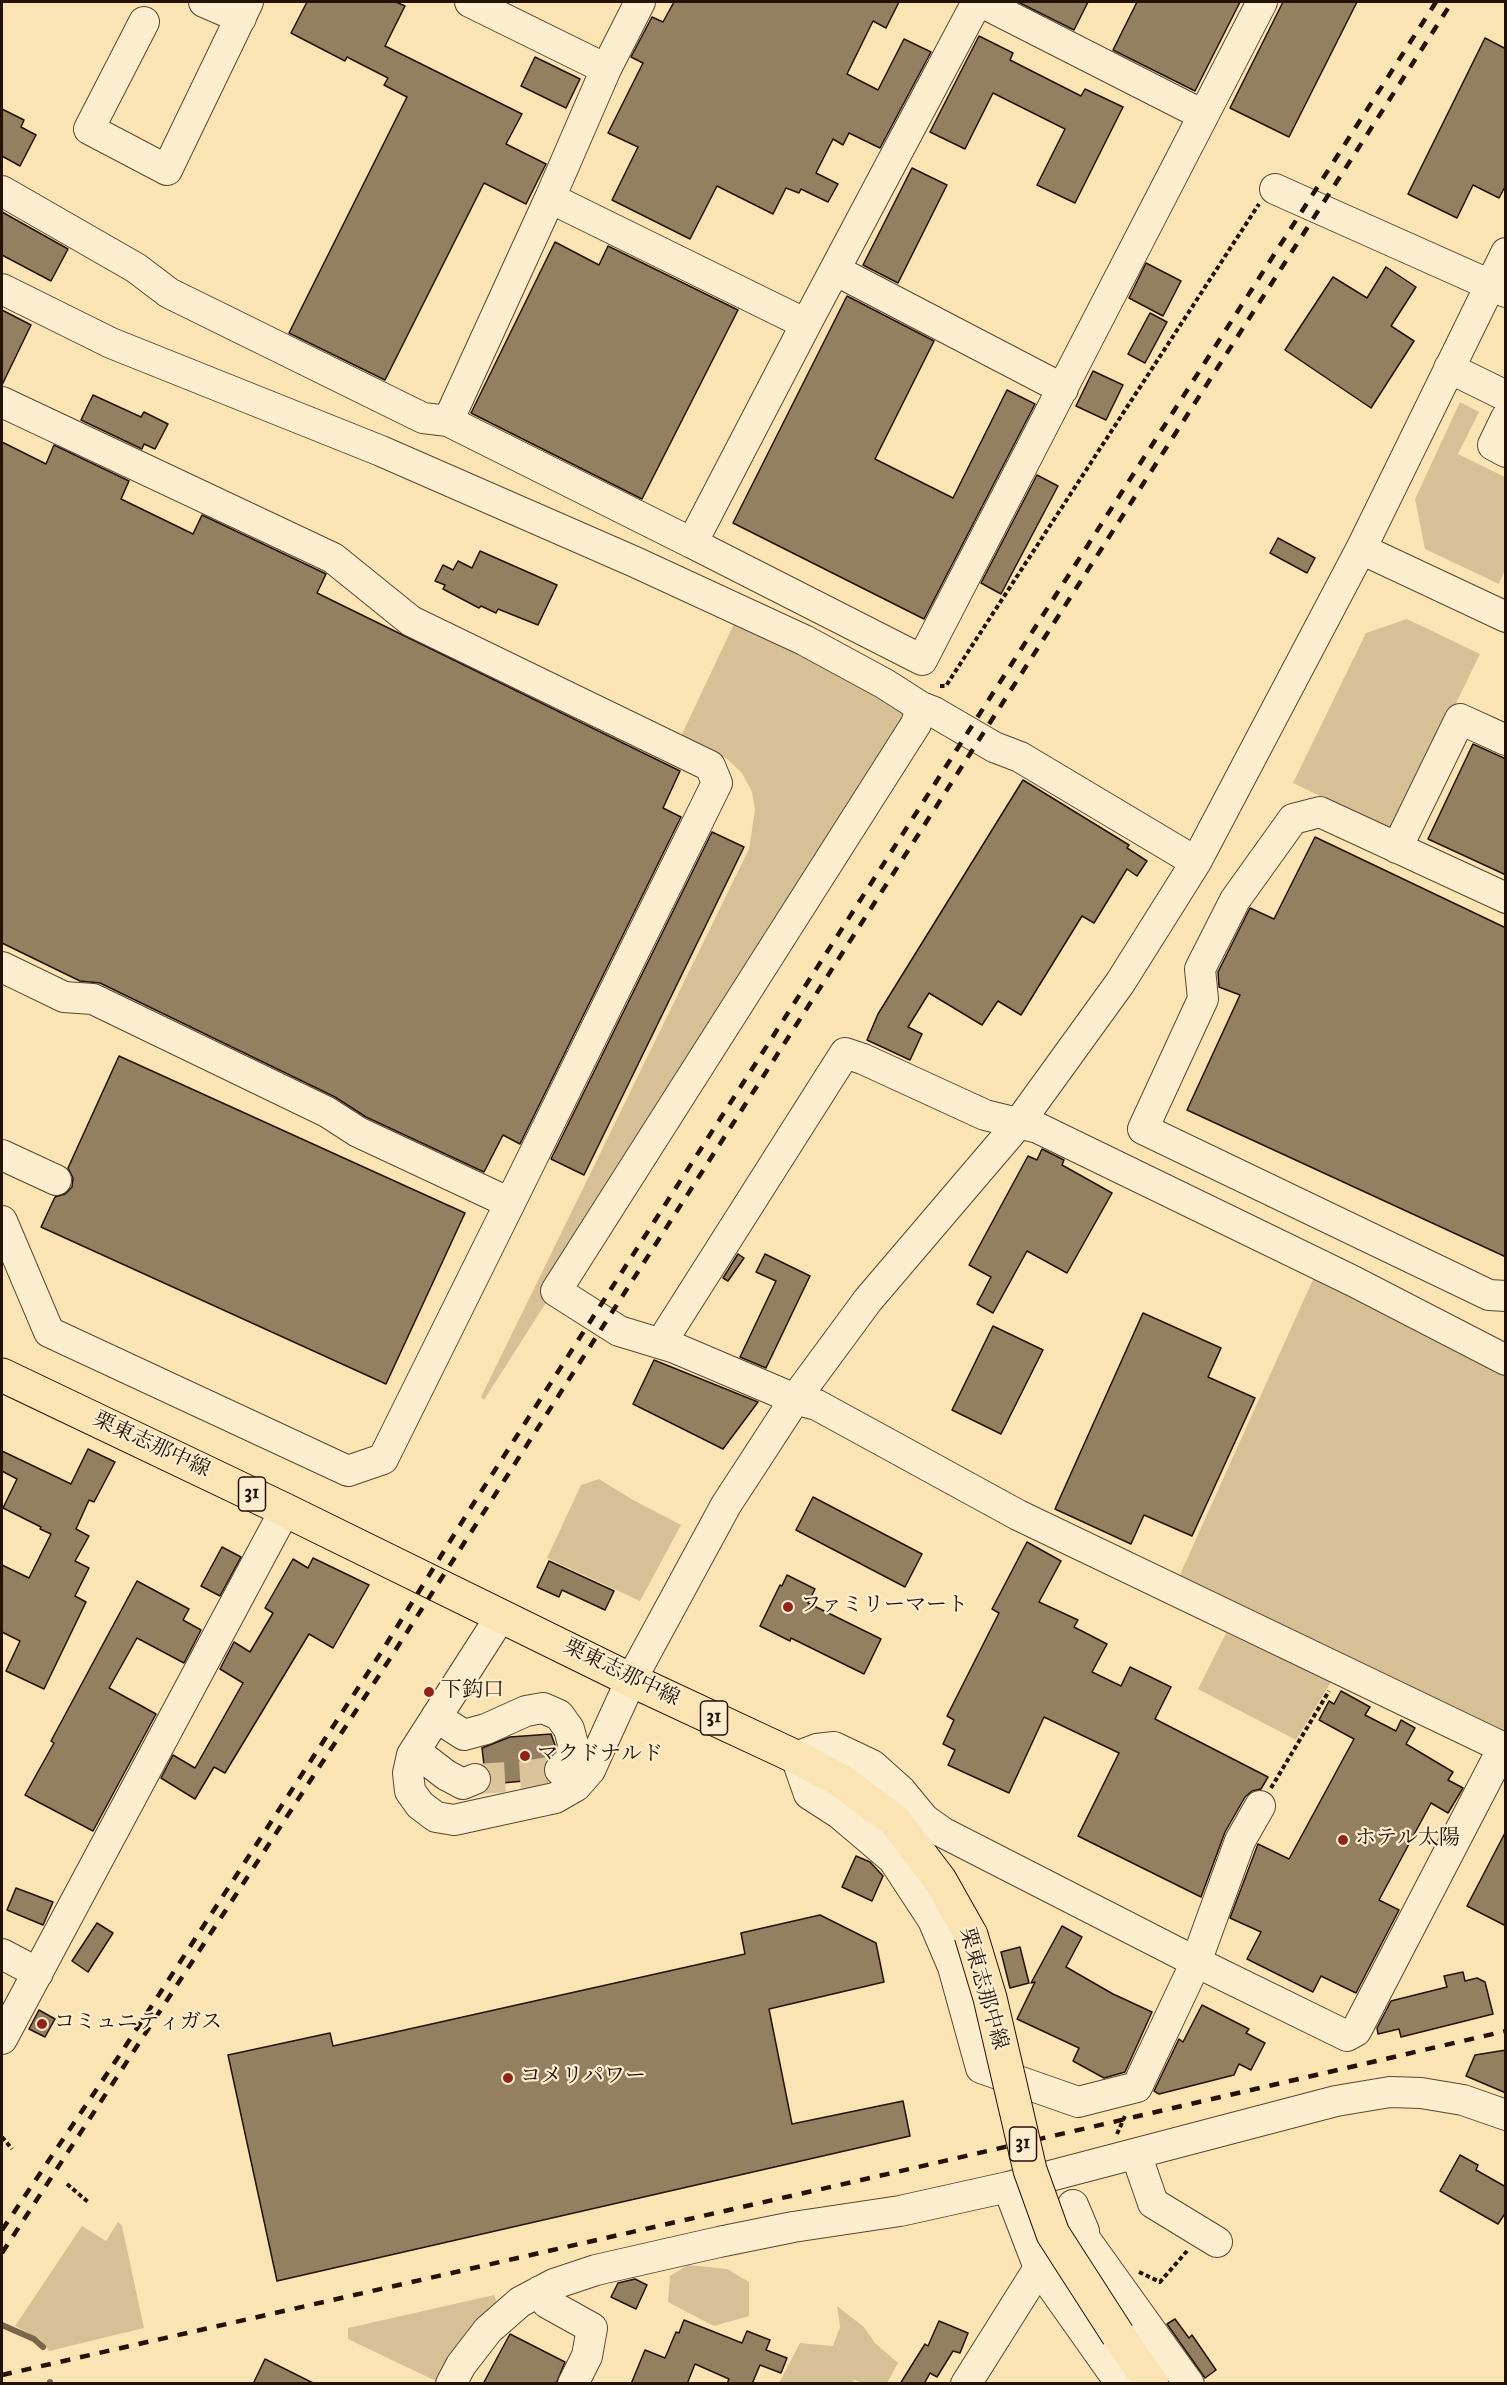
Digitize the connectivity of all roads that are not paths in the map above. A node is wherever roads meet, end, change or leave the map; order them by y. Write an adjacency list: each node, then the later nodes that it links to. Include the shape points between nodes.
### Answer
1 (204, 2): 6 (street)
2 (470, 2): 8 (street)
3 (640, 2): 8 (street)
4 (979, 2): 9 (street); 14 (street)
5 (1262, 2): 9 (street)
6 (244, 10): 7 (street, via 167,170 89,129)
7 (144, 22)
8 (606, 69): 12 (street)
9 (1203, 115): 19 (street)
10 (1275, 189): 16 (street)
11 (2, 191): 23 (street, via 136,268 169,293 423,417)
12 (550, 198): 17 (street); 23 (street)
13 (1506, 253): 16 (street)
14 (834, 270): 17 (street); 19 (street)
15 (2, 289): 28 (street, via 111,343 381,451 635,561 804,640 885,684)
16 (1498, 289): 18 (street)
17 (806, 324): 25 (street)
18 (1449, 368): 20 (street); 26 (street)
19 (1063, 389): 25 (street, via 922,660)
20 (1506, 396)
21 (2, 402): 37 (street, via 333,558 411,621 710,766 717,783)
22 (1506, 418): 24 (street, via 1493,445)
23 (448, 421): 25 (street)
24 (1506, 452)
25 (692, 543)
26 (1361, 549): 27 (street); 31 (street)
27 (1506, 617)
28 (929, 697): 31 (street, via 934,712); 40 (street, via 916,724 556,1291 619,1332)
29 (1506, 740): 30 (street, via 1460,719)
30 (1397, 848): 32 (street); 39 (street, via 1320,812 1293,819 1235,900 1200,969 1203,999 1143,1129 1489,1295)
31 (1197, 862): 34 (street, via 1120,983)
32 (1506, 898)
33 (2, 967): 37 (street, via 64,997 93,999 327,1112 358,1132)
34 (1018, 1124): 40 (street, via 985,1115 845,1053); 41 (street, via 1038,1128); 43 (street, via 868,1300)
35 (2, 1155): 36 (street)
36 (56, 1180)
37 (510, 1203): 38 (street, via 383,1459 348,1471 49,1332)
38 (2, 1221)
39 (1506, 1296)
40 (661, 1343): 43 (street)
41 (1506, 1360)
42 (2, 1375): 44 (main road, 栗東志那中線 / 31)
43 (795, 1399): 46 (street, via 726,1505); 48 (street, via 817,1405 1018,1515)
44 (285, 1510): 45 (main road, 栗東志那中線 / 31); 56 (street)
45 (501, 1616): 46 (main road, 栗東志那中線 / 31); 47 (street)
46 (631, 1680): 49 (street, via 590,1770 576,1786 555,1798 454,1820 436,1817 410,1791 408,1773); 50 (main road, 栗東志那中線 / 31)
47 (436, 1718): 49 (street); 51 (street, via 464,1736 543,1708 559,1715 569,1729 573,1754)
48 (1504, 1749): 55 (street, via 1356,2031 1347,2036)
49 (415, 1750): 52 (street, via 463,1784)
50 (796, 1757): 55 (street, via 834,1747 872,1765 924,1819 942,1832); 55 (street, via 809,1794 840,1814 893,1859 933,1920 952,1967 981,2068 1078,2102 1137,2087); 70 (main road, 栗東志那中線 / 31, bridge, via 841,1781 895,1821 940,1880 971,1935 990,1998 1030,2170 1053,2234)
51 (560, 1770)
52 (475, 1779)
53 (1260, 1806): 55 (street, via 1240,1841)
54 (2, 1954): 56 (street)
55 (1196, 1962)
56 (38, 1973): 57 (street)
57 (2, 2039)
58 (1506, 2115): 59 (street, via 1463,2100 1390,2092 1336,2101)
59 (1136, 2154): 60 (street); 63 (street, via 1153,2203)
60 (1008, 2187): 64 (street); 65 (street, via 900,2211 719,2242 596,2270)
61 (1073, 2205): 62 (street)
62 (1083, 2236): 64 (street); 71 (street)
63 (1204, 2241)
64 (1039, 2268): 68 (street); 69 (street)
65 (540, 2292): 66 (street, via 520,2302 488,2330 460,2365); 67 (street, via 547,2303 592,2328 587,2356)
66 (451, 2384)
67 (573, 2384)
68 (966, 2384)
69 (1121, 2384)
70 (1152, 2384)
71 (1189, 2384)

